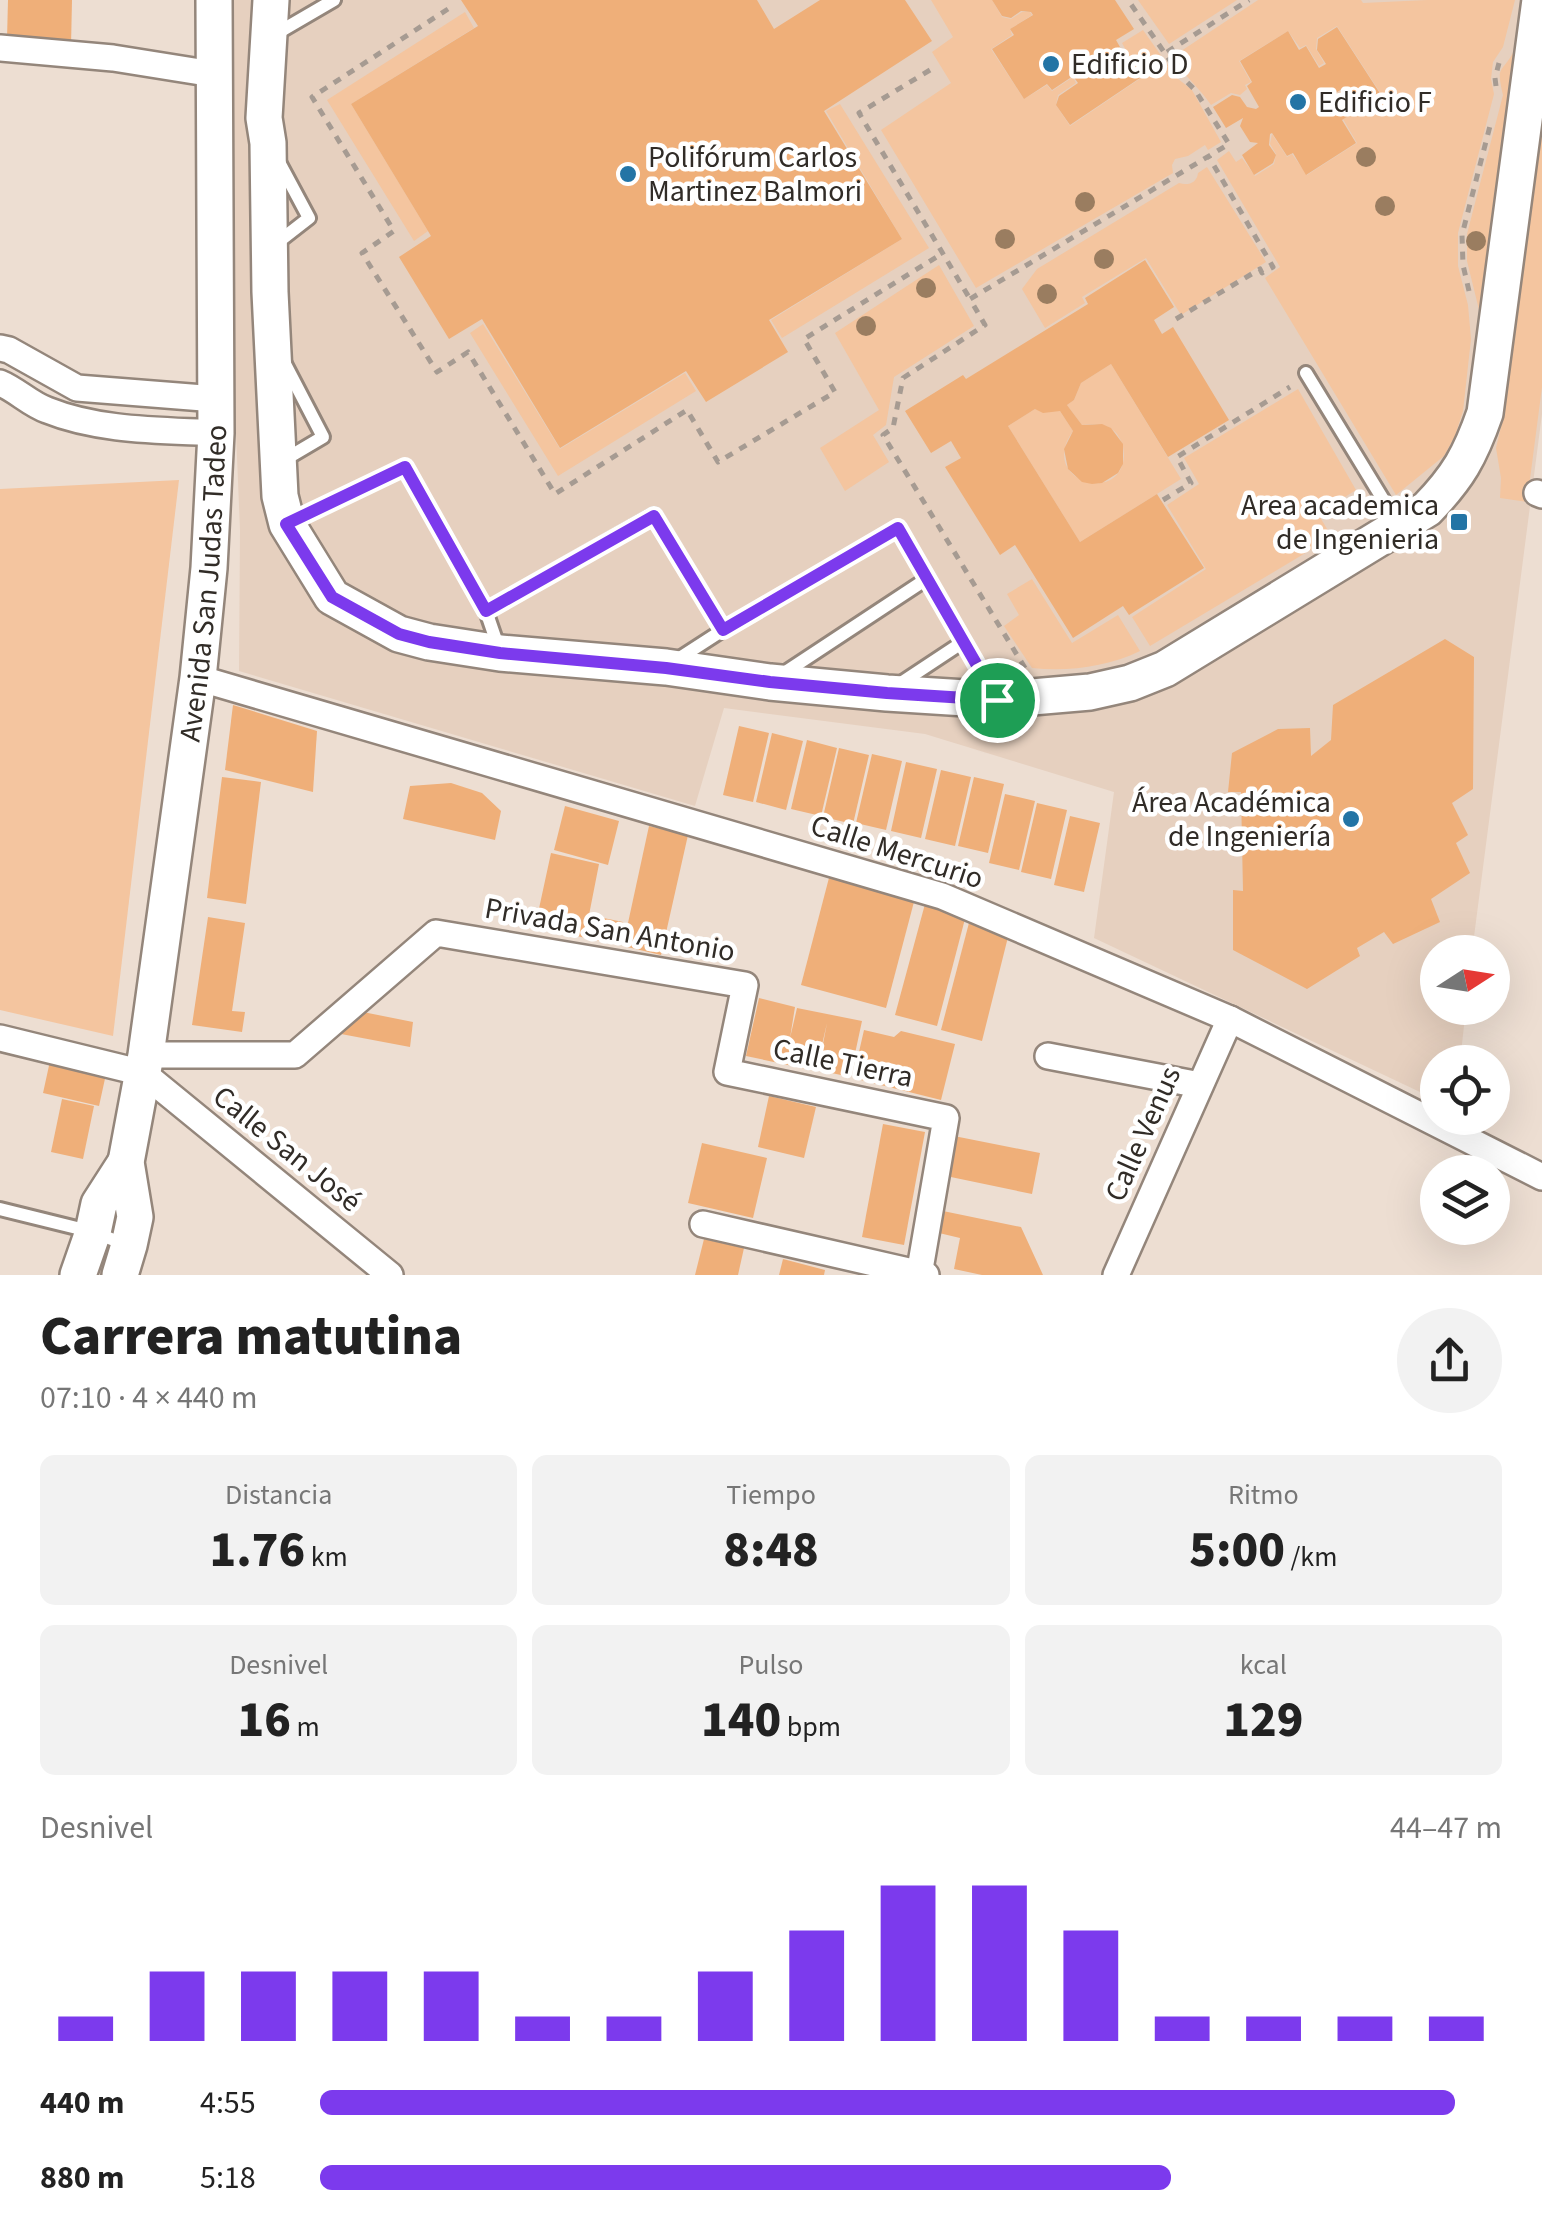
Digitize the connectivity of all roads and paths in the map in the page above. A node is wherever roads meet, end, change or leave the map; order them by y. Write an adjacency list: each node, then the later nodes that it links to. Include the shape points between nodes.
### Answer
1 (214, 0): 12 (street, Avenida San Judas Tadeo)
2 (271, 0): 8 (street)
3 (334, 0): 8 (lane)
4 (1128, 0): 10 (path)
5 (1249, 0): 10 (path)
6 (1540, 0): 23 (street, via 1485,414 1453,482)
7 (448, 9): 14 (path, via 312,96 394,231 362,253 437,372 468,352 554,494 686,410 718,462 835,392 804,338)
8 (268, 39): 22 (street, via 264,118)
9 (0, 48): 12 (street)
10 (1166, 53): 13 (path, via 1229,144)
11 (930, 70): 14 (path, via 858,113)
12 (213, 74): 20 (street, Avenida San Judas Tadeo)
13 (1209, 158): 15 (path); 16 (path, via 1274,267)
14 (943, 253): 15 (path)
15 (970, 299): 30 (path, via 985,326 902,378 893,428 883,436)
16 (1176, 319)
17 (0, 348): 20 (street, via 77,388)
18 (1302, 378): 21 (path, via 1177,457 1191,483); 23 (lane)
19 (0, 383): 20 (street, via 44,410 77,420 129,428)
20 (216, 417): 31 (street, Avenida San Judas Tadeo)
21 (1163, 500)
22 (286, 524): 25 (lane, via 405,467); 28 (street, via 332,597 399,634)
23 (1399, 526): 34 (street, via 1165,669 1090,692)
24 (926, 580): 26 (lane, via 898,528); 27 (lane); 32 (lane)
25 (486, 611): 26 (lane, via 654,516); 28 (lane)
26 (723, 630): 29 (lane)
27 (963, 642): 33 (lane); 34 (lane)
28 (500, 653): 29 (street)
29 (666, 668): 32 (street)
30 (1028, 674)
31 (198, 678): 35 (street, Calle Mercurio, via 942,896); 38 (street, Avenida San Judas Tadeo)
32 (770, 682): 33 (street)
33 (887, 693): 34 (street)
34 (997, 700)
35 (1230, 1019): 40 (street, Calle Venus); 42 (street, Calle Mercurio)
36 (0, 1038): 38 (street)
37 (1048, 1056): 40 (street)
38 (144, 1064): 39 (street, Privada San Antonio, via 295,1055 436,933 746,986); 41 (street, Avenida San Judas Tadeo); 49 (street, Calle San José)
39 (727, 1072): 47 (street, Calle Tierra, via 946,1118)
40 (1200, 1085): 50 (street, Calle Venus)
41 (126, 1162): 45 (street, Avenida San Judas Tadeo, via 99,1204); 46 (street, Avenida San Judas Tadeo, via 135,1217)
42 (1542, 1177)
43 (0, 1209): 45 (lane)
44 (703, 1224): 47 (street)
45 (93, 1232): 46 (lane); 48 (street, Avenida San Judas Tadeo)
46 (124, 1260)
47 (921, 1274)
48 (78, 1275)
49 (390, 1275)
50 (1116, 1275)

